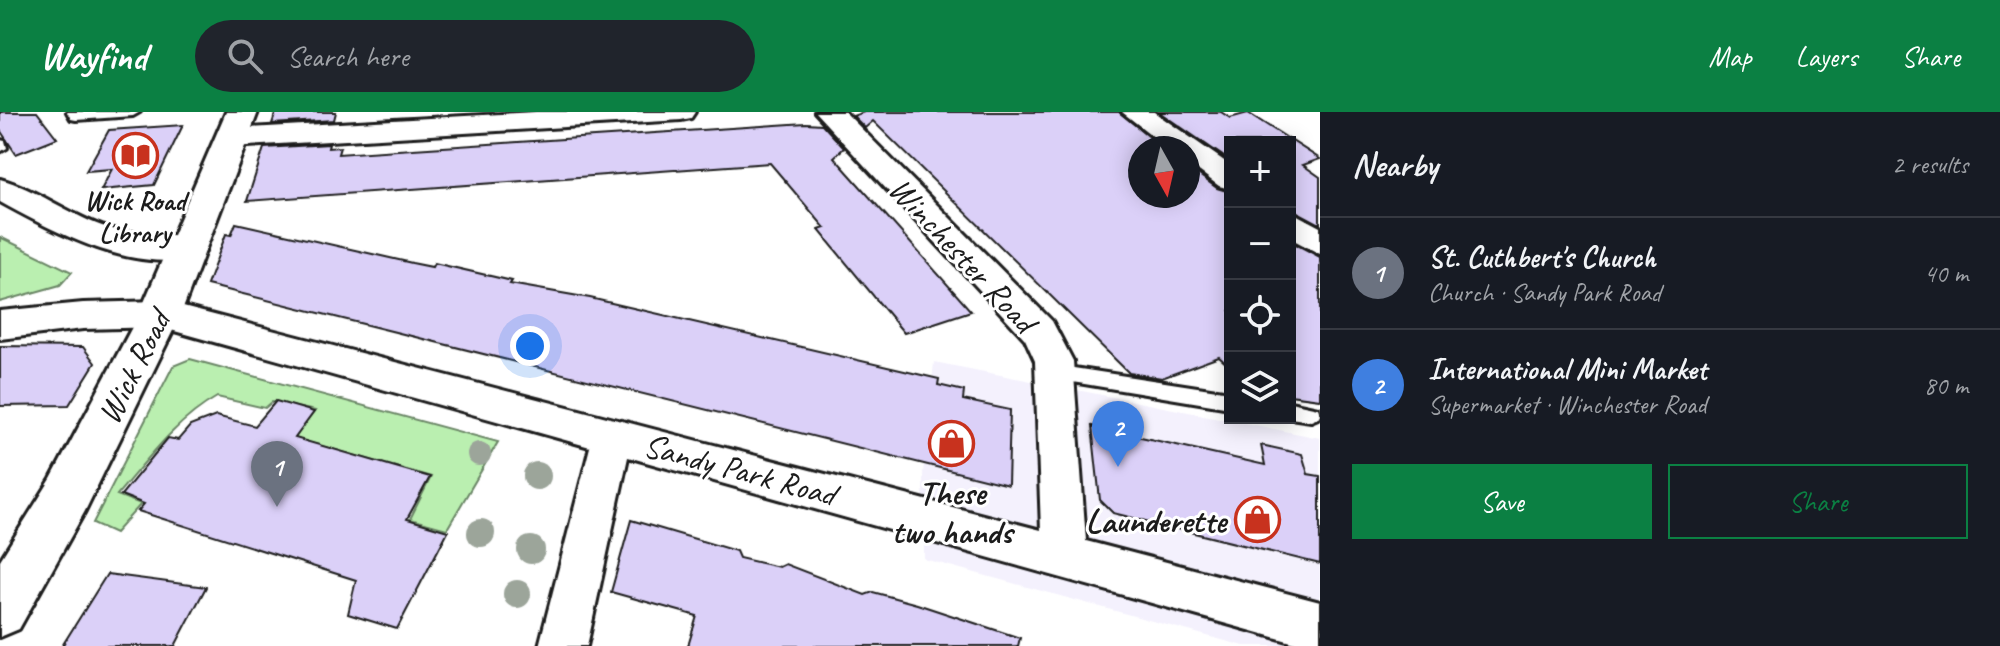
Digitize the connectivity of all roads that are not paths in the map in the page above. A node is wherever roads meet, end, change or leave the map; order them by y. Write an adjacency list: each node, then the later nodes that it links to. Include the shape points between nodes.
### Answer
1 (74, 112): 2 (lane)
2 (133, 112)
3 (681, 112): 6 (street)
4 (829, 112): 16 (street, Winchester Road, via 1039,331)
5 (1136, 112): 7 (street)
6 (236, 125): 13 (street, Wick Road)
7 (1170, 136)
8 (1200, 157): 9 (street)
9 (1224, 175)
10 (0, 189): 13 (street, via 85,234 149,249)
11 (1296, 226): 12 (street)
12 (1320, 243)
13 (189, 248): 14 (street, Wick Road)
14 (160, 314): 15 (street, Sandy Park Road); 20 (street, Sandy Park Road); 22 (street, Wick Road, via 68,495)
15 (0, 325)
16 (1054, 372): 17 (lane); 21 (street, Winchester Road)
17 (1224, 399)
18 (1296, 411): 19 (lane)
19 (1311, 413)
20 (613, 435): 21 (street, Sandy Park Road); 24 (street)
21 (1065, 558): 23 (street, Sandy Park Road)
22 (0, 610)
23 (1320, 626)
24 (563, 646)

